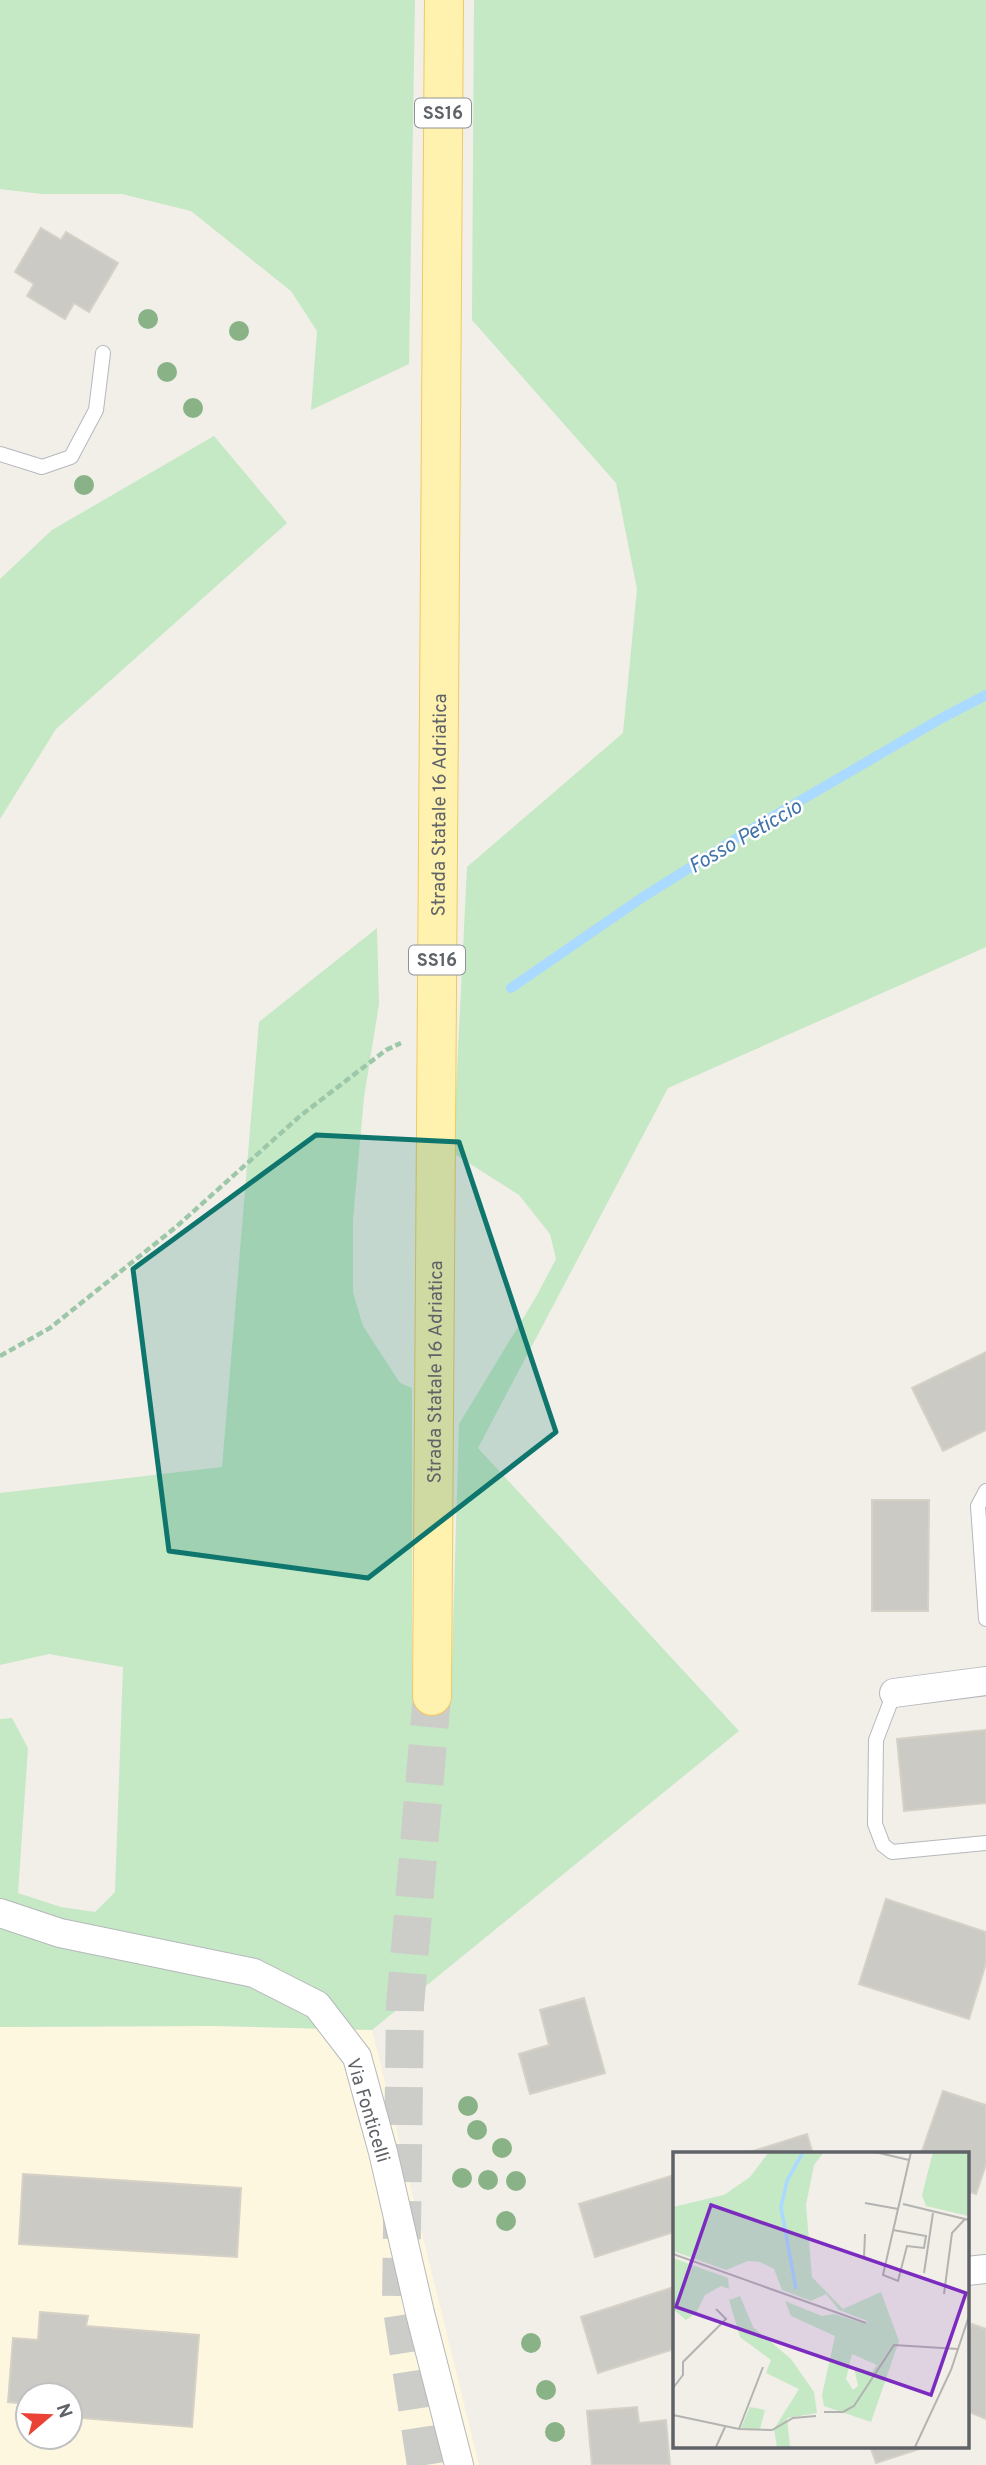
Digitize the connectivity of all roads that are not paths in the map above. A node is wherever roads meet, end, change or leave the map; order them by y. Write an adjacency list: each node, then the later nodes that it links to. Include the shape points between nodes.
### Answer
1 (444, 0): 8 (main road, Strada Statale 16 Adriatica / SS16)
2 (103, 353): 3 (lane, via 96,410 71,457 42,467)
3 (0, 454)
4 (986, 1491): 5 (lane, via 978,1506)
5 (986, 1619)
6 (986, 1681): 7 (street)
7 (894, 1693): 9 (lane, via 876,1740 875,1824 883,1845 892,1853)
8 (432, 1696)
9 (986, 1843)
10 (0, 1913): 13 (street, Via Fonticelli, via 60,1933 254,1973 317,2005 357,2057)
11 (986, 2269): 12 (street)
12 (968, 2271)
13 (459, 2465)

